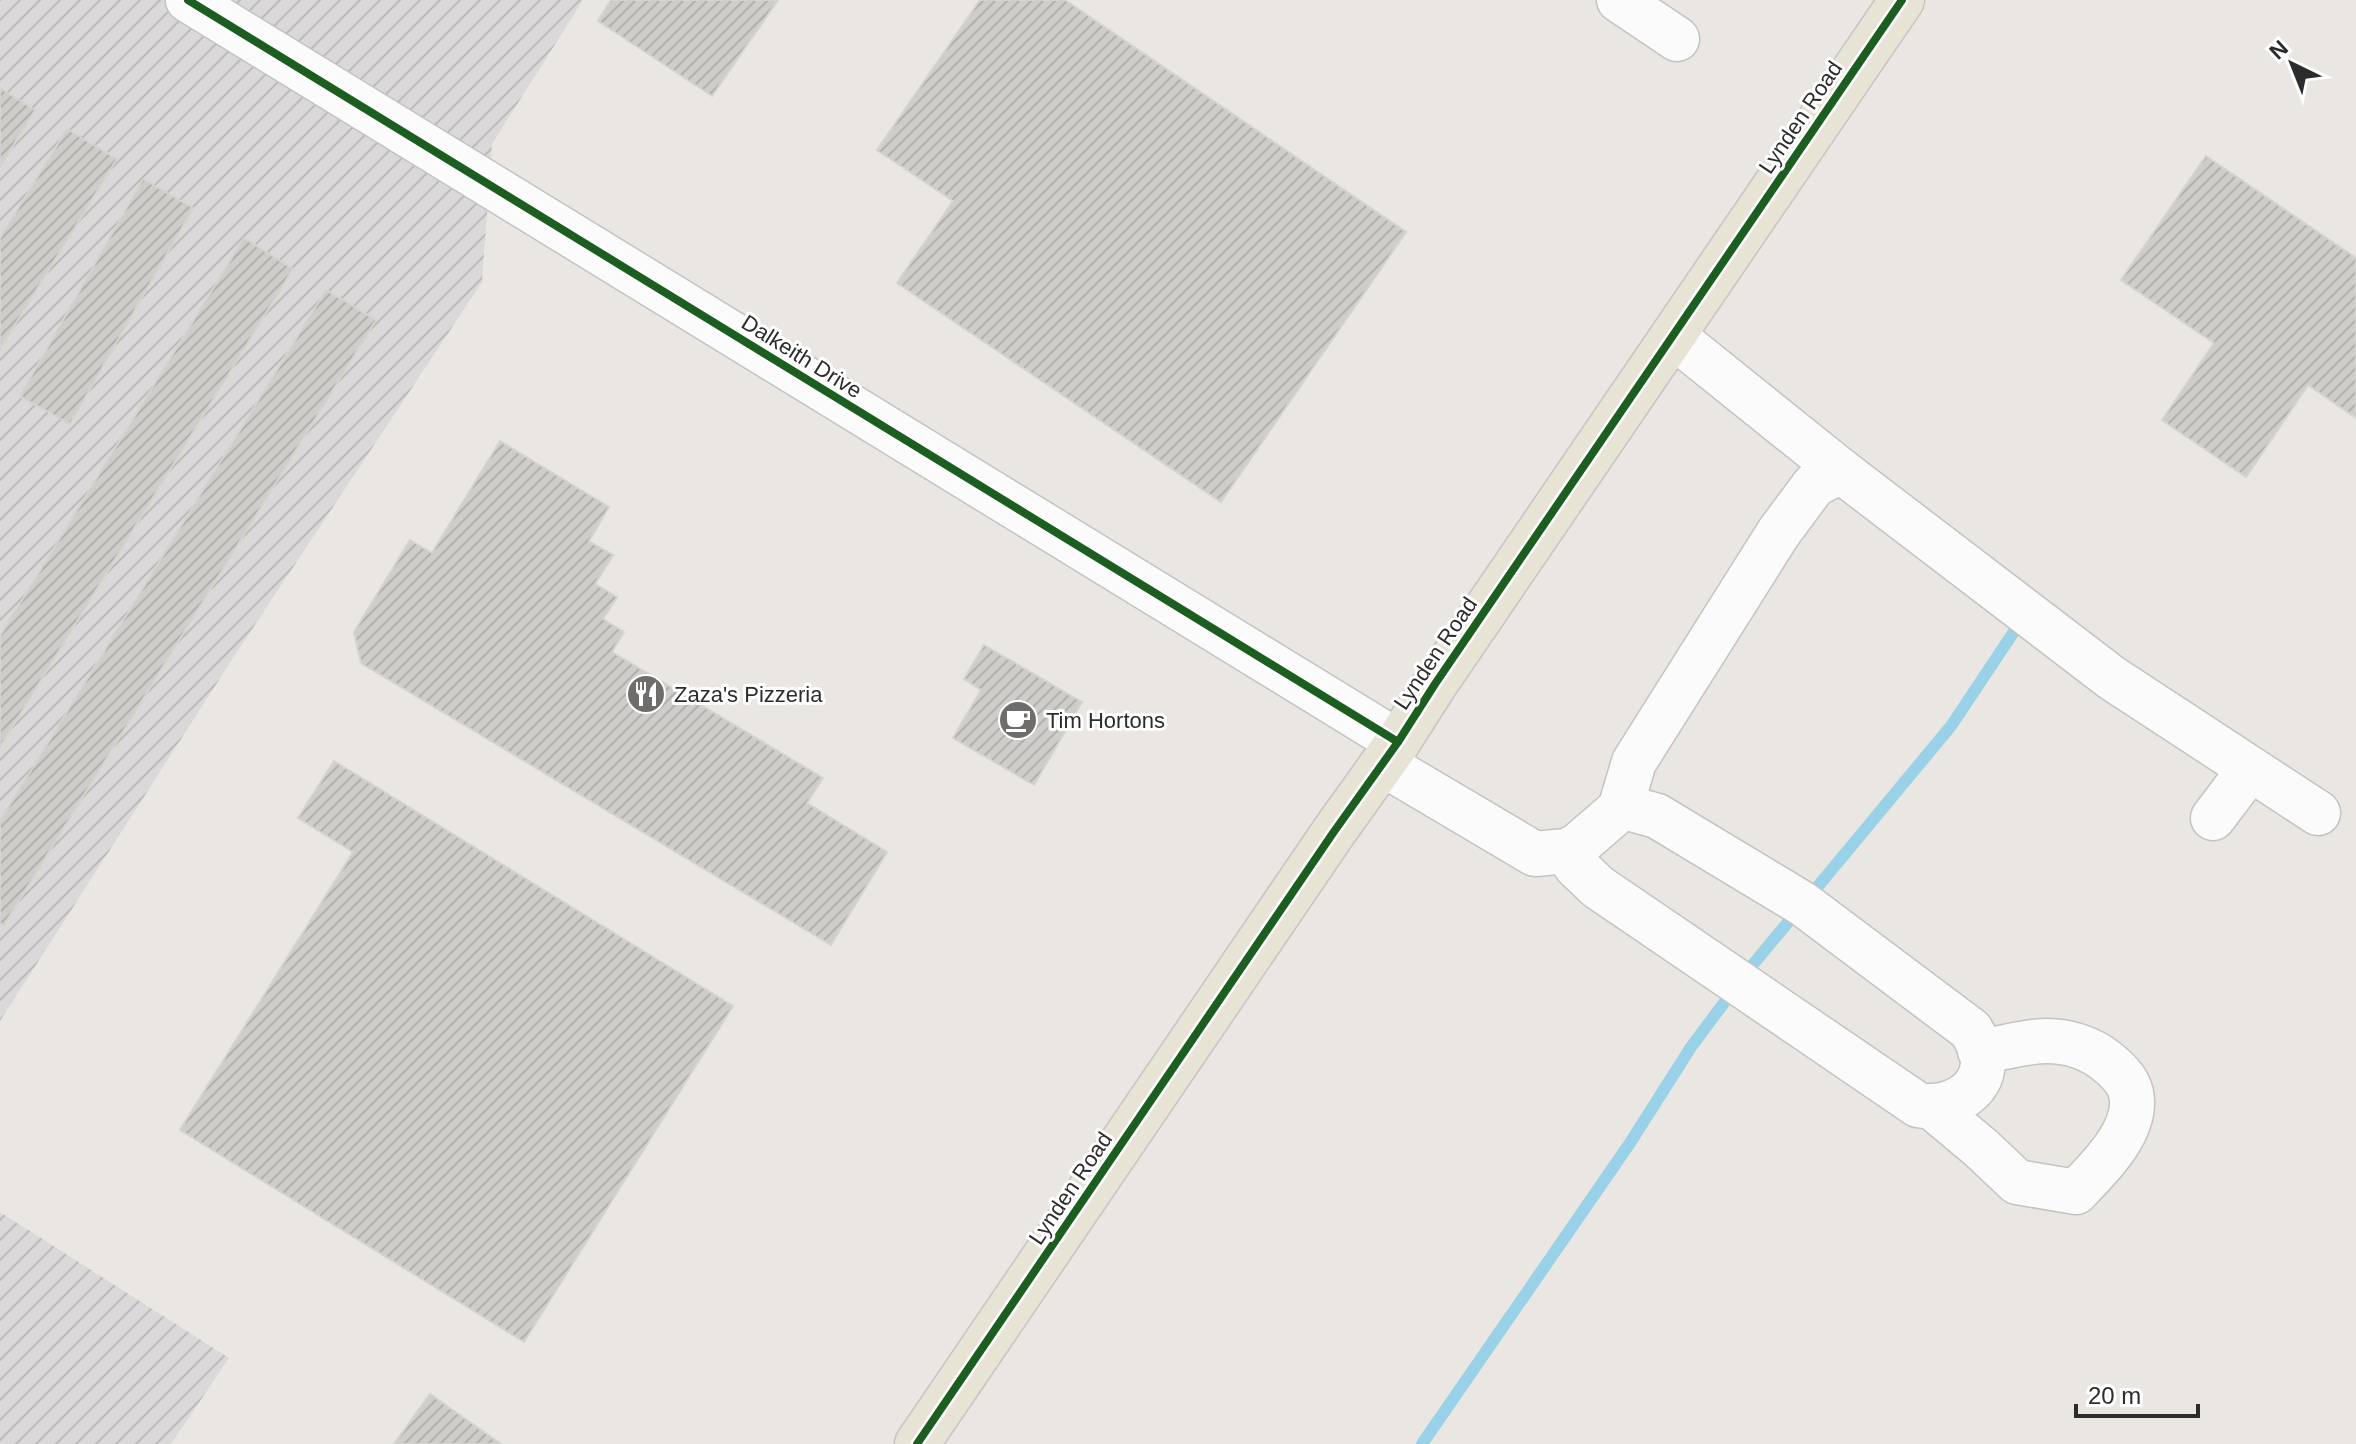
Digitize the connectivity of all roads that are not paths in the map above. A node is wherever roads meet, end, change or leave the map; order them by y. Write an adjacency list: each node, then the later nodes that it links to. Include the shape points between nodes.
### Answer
1 (188, 0): 7 (street, Dalkeith Drive)
2 (1619, 0): 4 (street)
3 (1902, 0): 5 (main road, Lynden Road)
4 (1677, 39)
5 (1673, 336): 6 (street); 7 (main road, Lynden Road)
6 (1841, 471): 8 (street, via 2112,678); 9 (street, via 1814,485 1779,532 1634,762)
7 (1390, 753): 12 (street, Dalkeith Drive, via 1535,854); 15 (main road, Lynden Road)
8 (2250, 769): 10 (street); 11 (street)
9 (1620, 809): 12 (street); 13 (street, via 1657,816 1803,904 1971,1030)
10 (2318, 813)
11 (2213, 818)
12 (1566, 851): 14 (street, via 1598,887 1918,1105)
13 (1980, 1051): 14 (street, via 1979,1080 1966,1096); 14 (street, via 2048,1041 2091,1050 2126,1080 2132,1094 2124,1135 2076,1192 2017,1182)
14 (1932, 1107)
15 (917, 1444)

